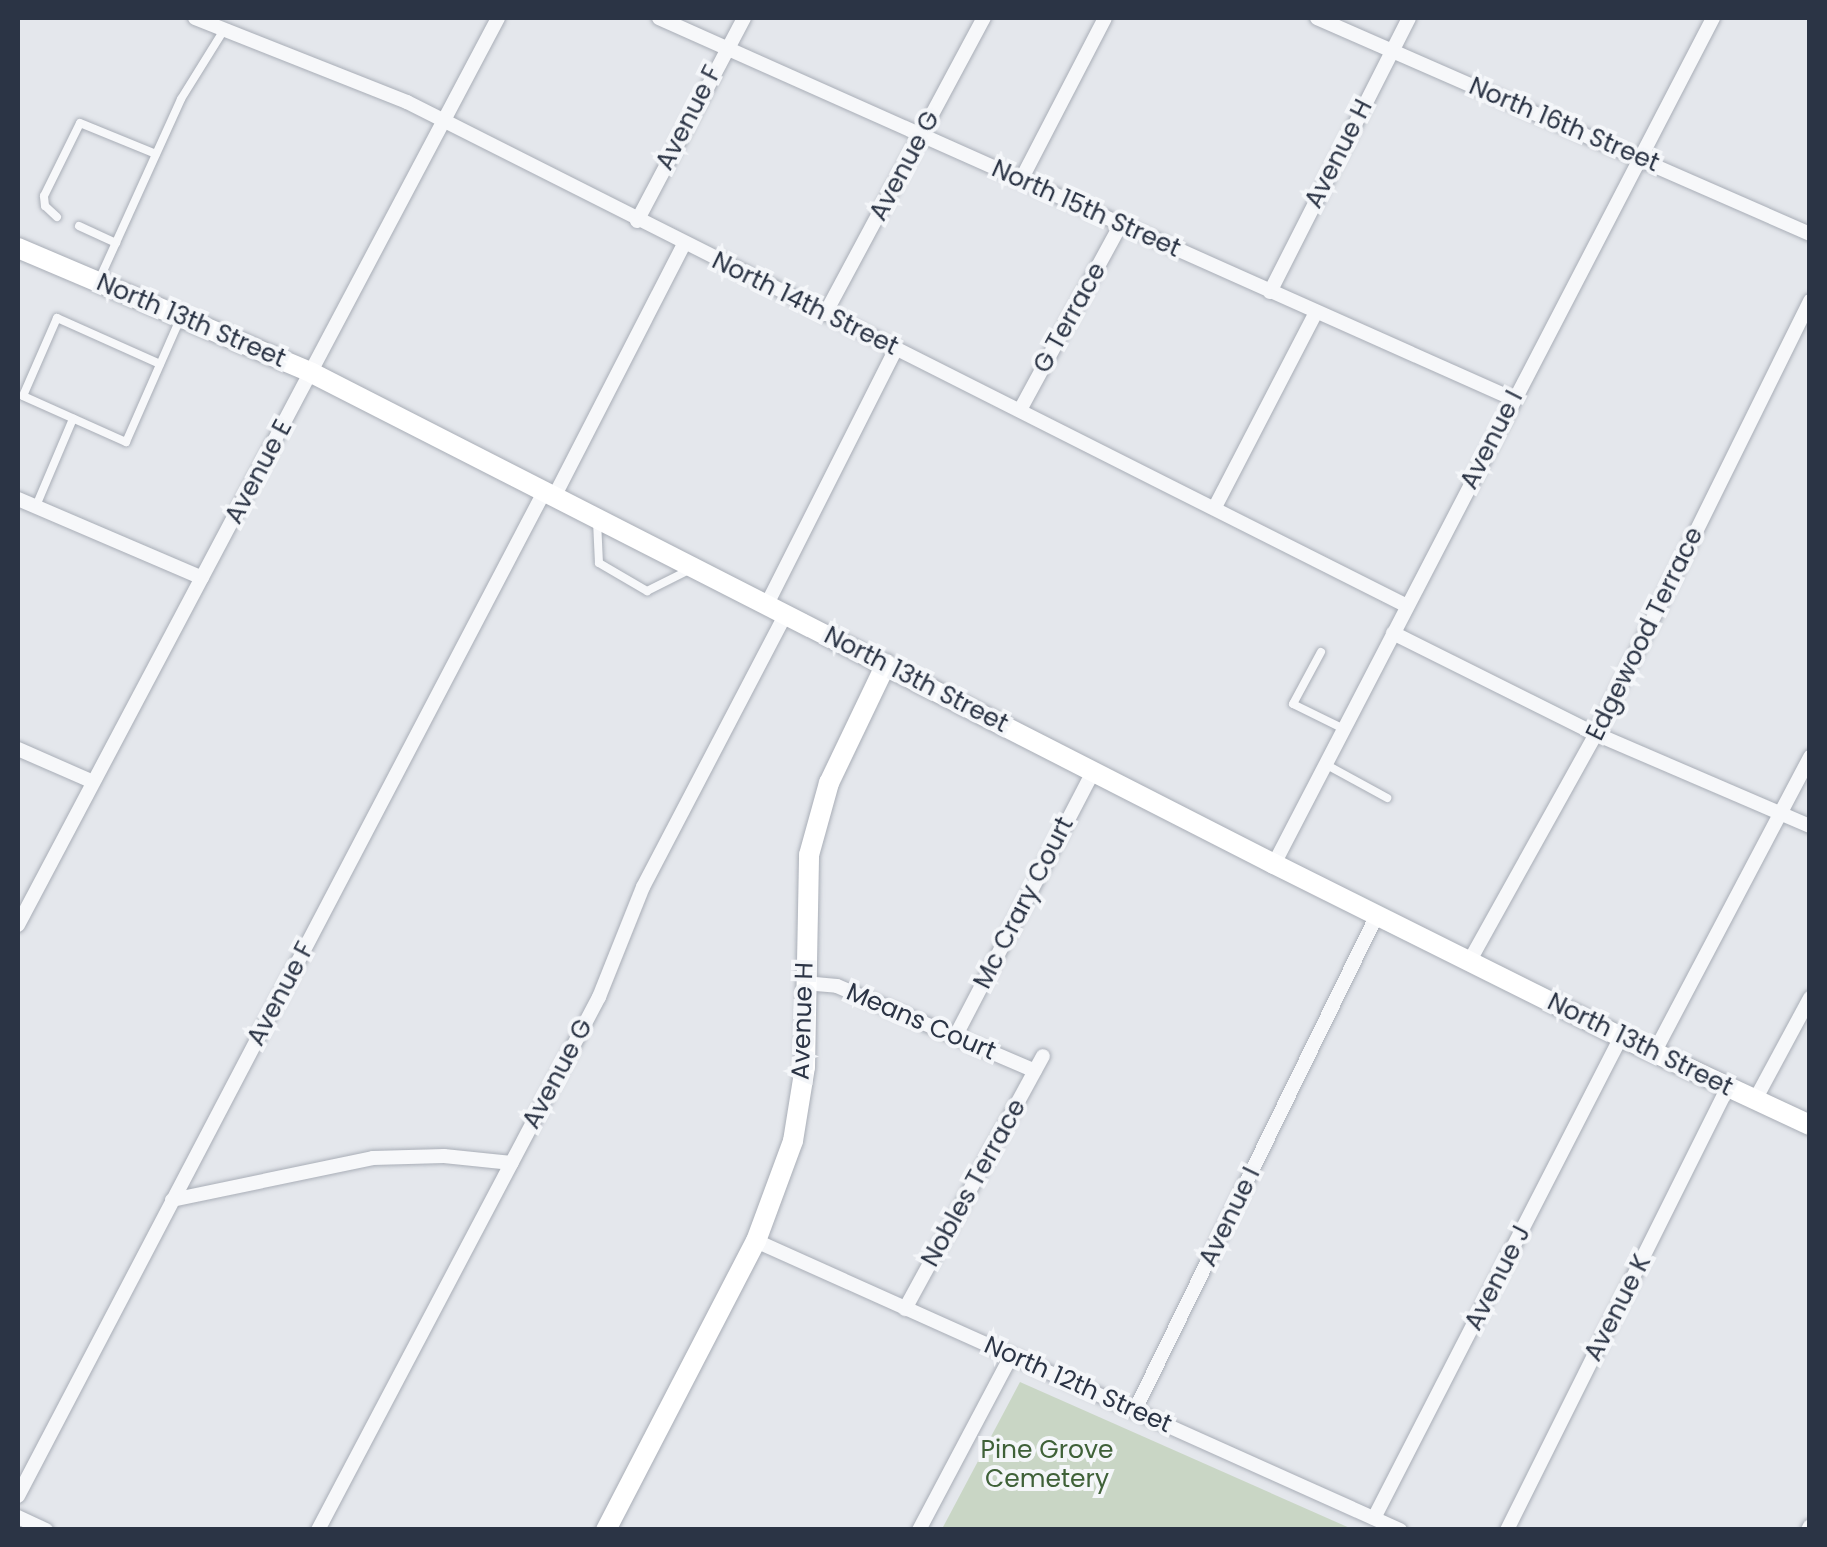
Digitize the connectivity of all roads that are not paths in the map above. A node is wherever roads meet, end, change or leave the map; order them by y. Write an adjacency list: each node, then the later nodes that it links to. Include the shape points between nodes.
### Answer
1 (195, 18): 10 (street, North 14th Street)
2 (498, 18): 13 (street, Avenue E)
3 (659, 18): 11 (street, North 15th Street)
4 (744, 18): 11 (street, Avenue F)
5 (984, 18): 14 (street, Avenue G)
6 (1105, 18): 17 (street)
7 (1317, 18): 12 (street, North 16th Street)
8 (1409, 18): 12 (street, Avenue H)
9 (1713, 18): 16 (street, Avenue I)
10 (224, 30): 13 (street, North 14th Street); 15 (lane)
11 (725, 46): 14 (street, North 15th Street); 19 (street, Avenue F)
12 (1392, 50): 16 (street, North 16th Street); 27 (street, Avenue H)
13 (443, 120): 19 (street, North 14th Street); 34 (street, Avenue E)
14 (923, 135): 17 (street, North 15th Street); 30 (street, Avenue G)
15 (156, 154): 18 (lane, via 80,123 44,196); 23 (lane)
16 (1639, 156): 22 (street, North 16th Street); 35 (street, Avenue I)
17 (1021, 180): 21 (street, North 15th Street)
18 (58, 217)
19 (637, 221): 24 (street, North 14th Street)
20 (79, 226): 23 (lane)
21 (1120, 226): 27 (street, North 15th Street); 36 (street, G Terrace)
22 (1810, 234)
23 (116, 243): 26 (lane)
24 (684, 244): 30 (street, North 14th Street); 38 (street, Avenue F)
25 (18, 248): 26 (street, North 13th Street)
26 (98, 282): 31 (street, North 13th Street)
27 (1270, 292): 29 (street, North 15th Street)
28 (1810, 301): 51 (street, Edgewood Terrace)
29 (1316, 312): 35 (street, North 15th Street); 41 (street)
30 (826, 314): 32 (street, North 14th Street)
31 (181, 316): 33 (lane); 34 (street, North 13th Street)
32 (896, 349): 36 (street, North 14th Street); 46 (street, Avenue G)
33 (160, 364): 37 (lane, via 126,442); 37 (lane, via 57,318 22,396)
34 (312, 373): 38 (street, North 13th Street); 44 (street, Avenue E)
35 (1514, 399): 45 (street, Avenue I)
36 (1020, 410): 41 (street, North 14th Street)
37 (73, 419): 40 (lane)
38 (549, 495): 42 (street, North 13th Street); 75 (street, Avenue F)
39 (18, 498): 40 (street)
40 (36, 506): 44 (street)
41 (1215, 506): 45 (street, North 14th Street)
42 (597, 519): 43 (street, North 13th Street); 43 (lane, via 599,563 647,591)
43 (693, 567): 46 (street, North 13th Street)
44 (202, 578): 56 (street, Avenue E)
45 (1407, 606): 47 (street, Avenue I)
46 (777, 609): 49 (street, North 13th Street); 74 (street, Avenue G, via 643,886 598,996)
47 (1393, 633): 50 (street, Avenue I); 51 (street)
48 (1321, 652): 50 (lane, via 1293,704)
49 (886, 664): 55 (street, North 13th Street); 64 (street, Avenue H, via 829,784 809,855)
50 (1344, 729): 54 (street, Avenue I)
51 (1596, 734): 58 (street); 63 (street, Edgewood Terrace)
52 (18, 750): 56 (street)
53 (1810, 757): 58 (street)
54 (1325, 764): 57 (lane); 60 (street, Avenue I)
55 (1094, 770): 60 (street, North 13th Street); 66 (street, Mc Crary Court)
56 (94, 782): 62 (street, Avenue E)
57 (1387, 798)
58 (1780, 814): 59 (street); 68 (street)
59 (1810, 826)
60 (1274, 864): 61 (street, North 13th Street)
61 (1377, 915): 63 (street, North 13th Street); 79 (street, Avenue I)
62 (18, 925)
63 (1469, 962): 67 (street, North 13th Street)
64 (804, 983): 66 (street, Means Court, via 837,986); 76 (street, Avenue H, via 805,1067 793,1141)
65 (1810, 998): 72 (street)
66 (955, 1036): 70 (street, Means Court)
67 (1621, 1037): 68 (street, North 13th Street); 82 (street, Avenue J)
68 (1654, 1053): 71 (street, North 13th Street)
69 (1043, 1056): 70 (street, Nobles Terrace)
70 (1036, 1071): 77 (street, Nobles Terrace)
71 (1728, 1088): 72 (street, North 13th Street); 88 (street, Avenue K)
72 (1756, 1100): 73 (street, North 13th Street)
73 (1810, 1125)
74 (512, 1163): 75 (street, via 373,1158); 84 (street, Avenue G)
75 (172, 1200): 80 (street, Avenue F)
76 (756, 1241): 77 (street, North 12th Street); 85 (street, Avenue H)
77 (905, 1309): 78 (street, North 12th Street)
78 (1012, 1356): 79 (street, North 12th Street); 86 (street)
79 (1135, 1410): 82 (street, North 12th Street)
80 (18, 1496)
81 (18, 1516): 83 (street)
82 (1374, 1518): 87 (street, North 12th Street)
83 (46, 1530)
84 (318, 1530)
85 (606, 1530)
86 (919, 1530)
87 (1400, 1530)
88 (1507, 1530)

